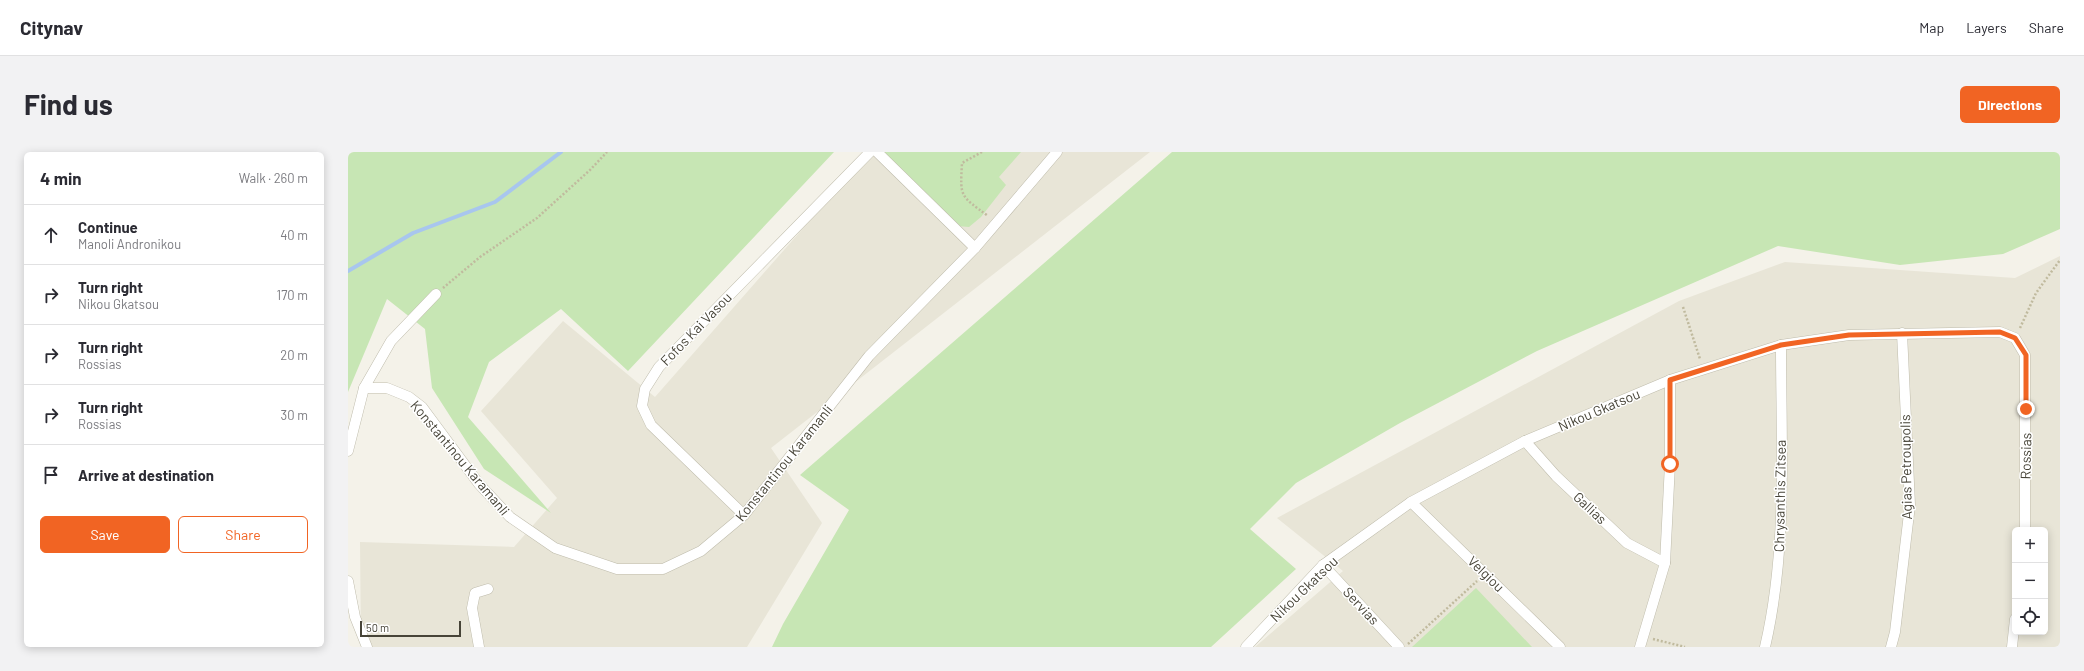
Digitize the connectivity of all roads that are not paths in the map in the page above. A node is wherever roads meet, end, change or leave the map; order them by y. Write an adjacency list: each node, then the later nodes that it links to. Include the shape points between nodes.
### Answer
1 (870, 152): 14 (street, Fofos Kai Vasou, via 659,367 645,389 642,406 651,425)
2 (877, 152): 4 (street)
3 (1057, 152): 4 (street, Konstantinou Karamanli)
4 (975, 248): 14 (street, Konstantinou Karamanli, via 869,356)
5 (436, 294): 10 (street, via 391,341)
6 (1902, 333): 7 (street, Nikou Gkatsou, via 2000,332); 8 (street, Nikou Gkatsou, via 1849,335); 28 (street, Agias Petroupolis, via 1910,505)
7 (2015, 338): 15 (street, Rossias, via 2026,355)
8 (1781, 345): 9 (street, Nikou Gkatsou); 27 (street, Chrysanthis Zitsea, via 1781,538 1771,622)
9 (1670, 380): 11 (street, Nikou Gkatsou); 16 (street, via 1670,464)
10 (364, 388): 12 (street); 14 (street, Konstantinou Karamanli, via 387,388 409,397 422,407 479,484 510,517 555,548 617,569 663,569 701,552)
11 (1525, 442): 13 (street, Nikou Gkatsou); 16 (street, Gallias, via 1556,476 1627,543)
12 (348, 451)
13 (1411, 502): 17 (street, Nikou Gkatsou); 25 (street, Velgiou)
14 (744, 515)
15 (2025, 527)
16 (1665, 563): 26 (street)
17 (1323, 565): 23 (street, Nikou Gkatsou); 24 (street, Servias)
18 (348, 581): 21 (street, via 355,617)
19 (488, 589): 22 (street, via 475,594 472,608)
20 (2013, 635): 29 (street)
21 (367, 647)
22 (479, 647)
23 (1246, 647)
24 (1399, 647)
25 (1560, 647)
26 (1640, 647)
27 (1765, 647)
28 (1891, 647)
29 (2012, 647)

